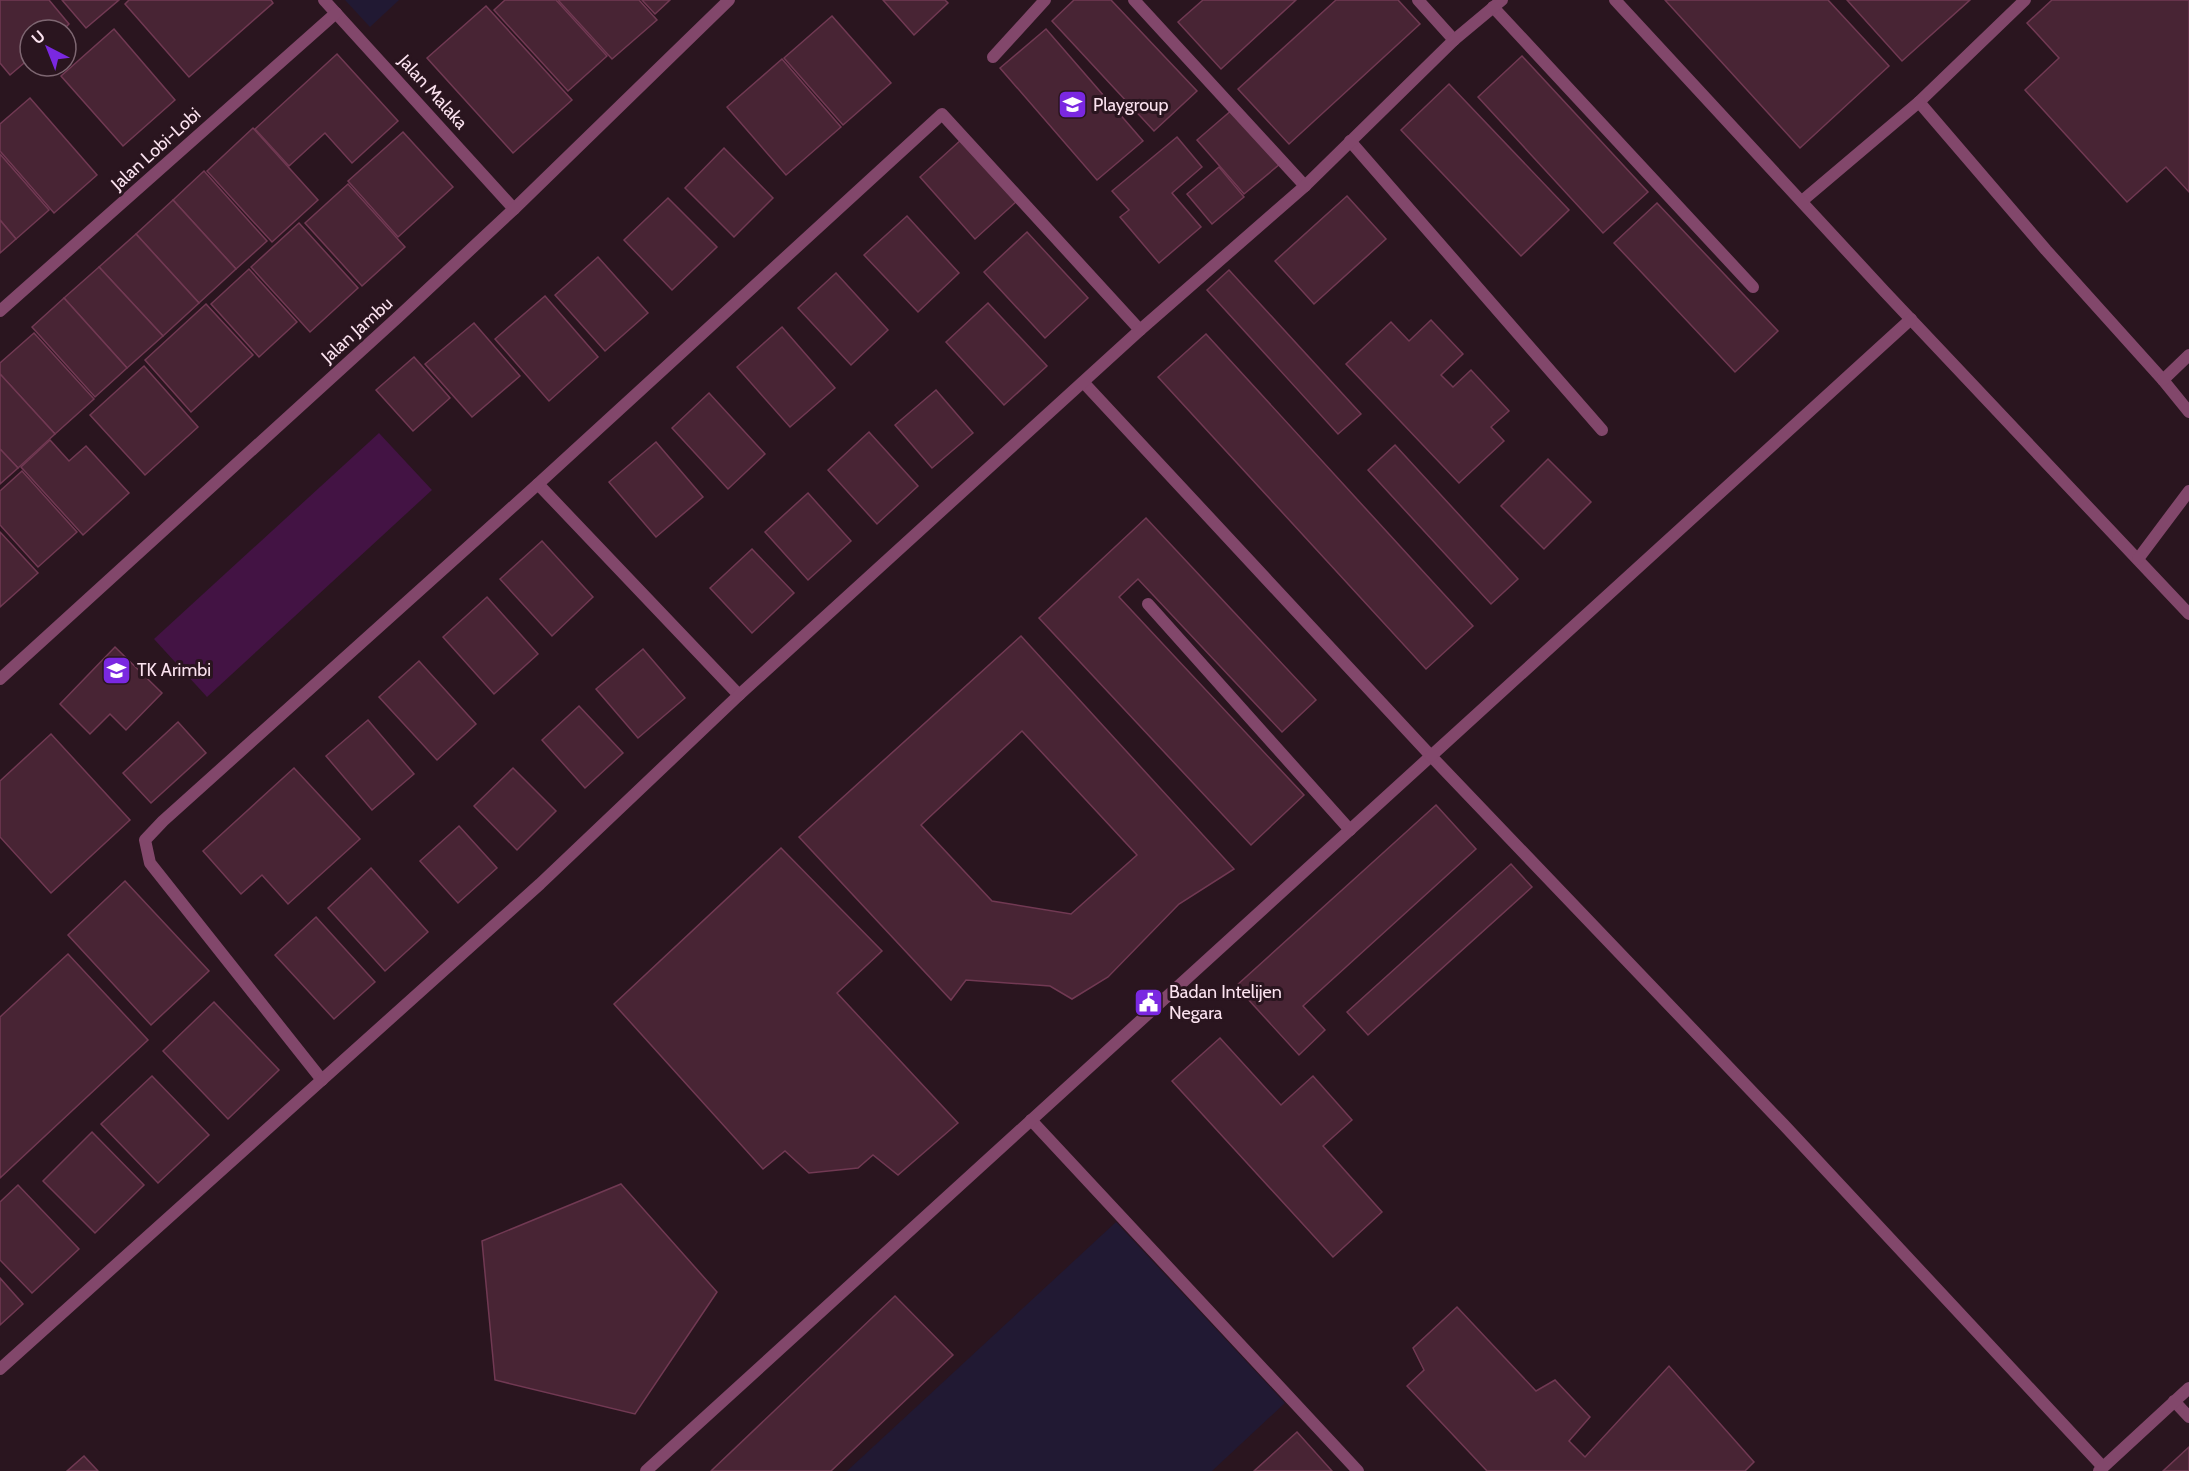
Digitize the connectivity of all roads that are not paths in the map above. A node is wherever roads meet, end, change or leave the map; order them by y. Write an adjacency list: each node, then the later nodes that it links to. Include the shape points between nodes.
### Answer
1 (324, 0): 9 (street, Jalan Malaka)
2 (729, 0): 16 (street, Jalan Jambu)
3 (1046, 0): 11 (street)
4 (1134, 0): 14 (street)
5 (1418, 0): 10 (street)
6 (1615, 0): 15 (street)
7 (2025, 0): 12 (street)
8 (1497, 4): 10 (street); 17 (street)
9 (336, 13): 16 (street, Jalan Malaka); 18 (street, Jalan Lobi-Lobi)
10 (1454, 40): 13 (street)
11 (993, 57)
12 (1919, 102): 15 (street); 22 (street)
13 (1350, 141): 14 (street); 25 (street)
14 (1305, 186): 20 (street)
15 (1802, 201): 19 (street)
16 (514, 209): 31 (street, Jalan Jambu)
17 (1754, 287)
18 (0, 312)
19 (1911, 319): 28 (street); 33 (street)
20 (1140, 330): 23 (street); 26 (street, via 942,114)
21 (2189, 355): 22 (street)
22 (2163, 380): 24 (street)
23 (1084, 383): 32 (street); 33 (street)
24 (2189, 412)
25 (1602, 430)
26 (538, 484): 32 (street); 35 (street, via 146,840 150,863)
27 (2189, 491): 28 (street)
28 (2138, 559): 30 (street)
29 (1148, 604): 34 (street)
30 (2189, 614)
31 (0, 679)
32 (739, 695): 35 (street, via 540,884)
33 (1431, 756): 34 (street); 41 (street, via 1784,1125)
34 (1350, 830): 36 (street)
35 (322, 1080): 37 (street)
36 (1031, 1120): 42 (street); 43 (street)
37 (0, 1370)
38 (2189, 1388): 39 (street)
39 (2174, 1401): 40 (street); 41 (street)
40 (2189, 1417)
41 (2101, 1469)
42 (646, 1471)
43 (1358, 1471)

